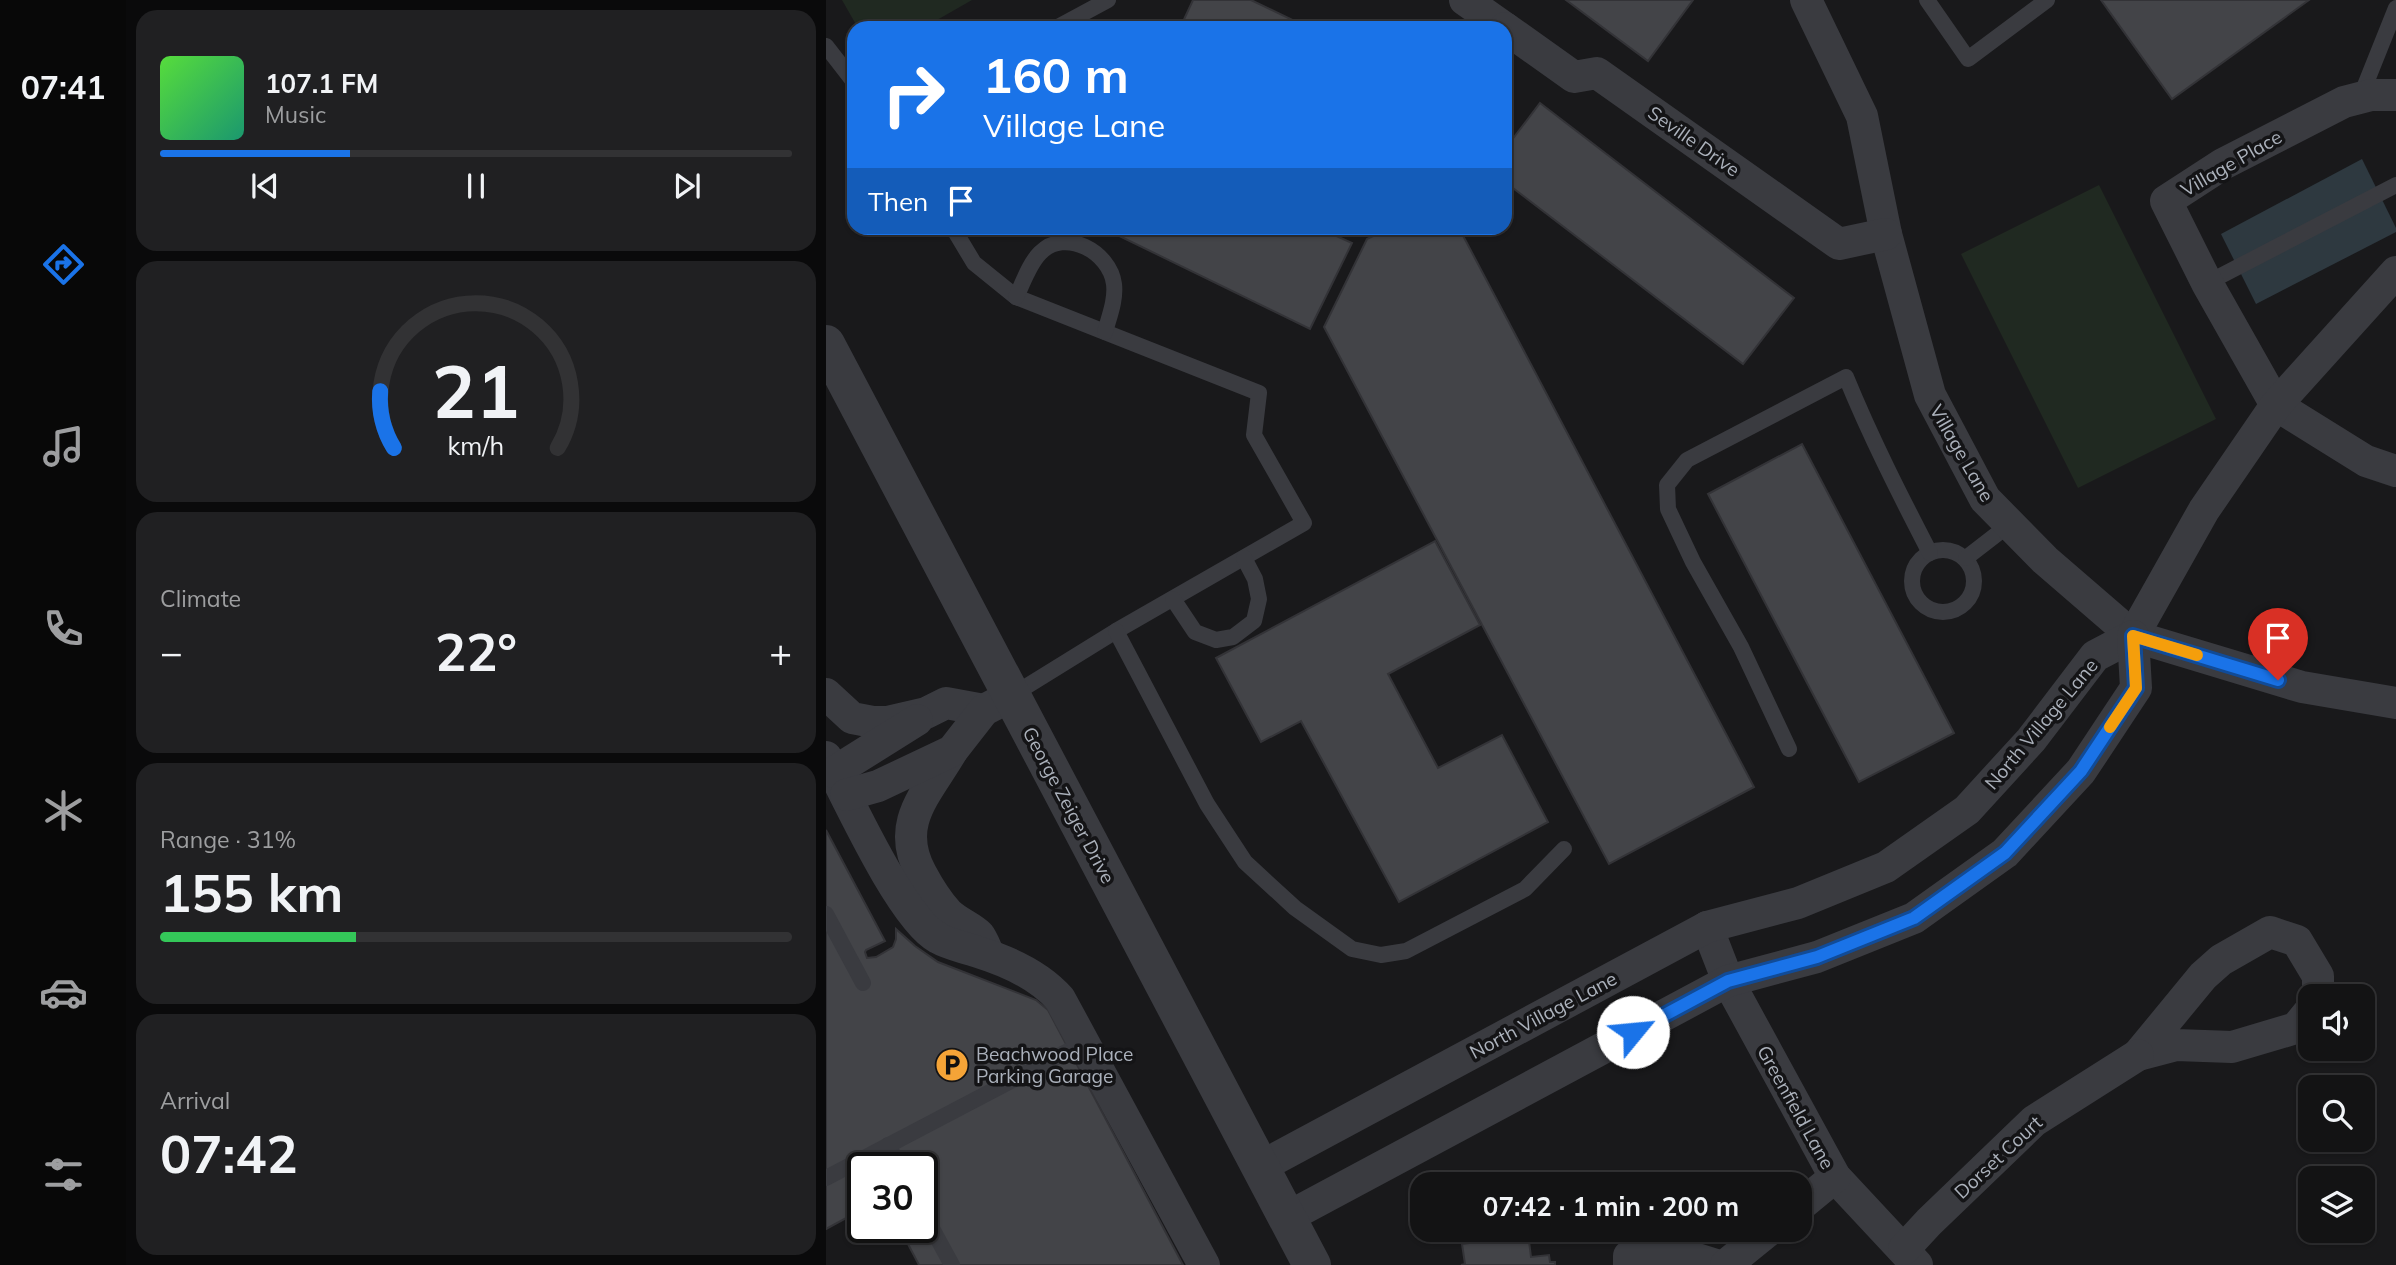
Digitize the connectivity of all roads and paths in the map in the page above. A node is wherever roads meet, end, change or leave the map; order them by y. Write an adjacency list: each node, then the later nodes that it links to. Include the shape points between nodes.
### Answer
1 (1108, 0): 7 (lane)
2 (1465, 0): 8 (street, Seville Drive)
3 (1806, 0): 15 (street, Village Lane, via 1862,116)
4 (1927, 0): 5 (lane, via 1968,59)
5 (2048, 0)
6 (2396, 8): 13 (lane)
7 (1069, 21)
8 (1495, 21)
9 (1512, 33): 15 (street, Seville Drive, via 1574,77 1597,73 1839,244)
10 (826, 46): 11 (lane)
11 (847, 73)
12 (2396, 95): 13 (street, Village Place)
13 (2360, 98): 18 (street, Village Place, via 2306,120 2223,164 2166,201)
14 (2396, 185): 18 (lane)
15 (1886, 234): 24 (street, Village Lane, via 1930,395 1985,499)
16 (957, 235): 19 (lane, via 974,263)
17 (2396, 272): 22 (street)
18 (2207, 283): 22 (street, Village Place)
19 (1016, 297): 20 (lane); 20 (lane, via 1040,252 1056,244 1092,249 1106,261 1115,287)
20 (1105, 332): 26 (lane, via 1259,393 1254,435 1304,523)
21 (826, 344): 32 (street, George Zeiger Drive)
22 (2277, 405): 23 (street, via 2366,461); 30 (street, via 2204,510)
23 (2396, 471)
24 (2010, 524): 27 (lane); 30 (street, Village Lane)
25 (1930, 553): 27 (lane, via 1957,551); 27 (lane, via 1914,568 1912,584 1919,601 1932,610 1947,612 1961,607 1974,590 1975,579); 35 (lane, via 1893,484 1846,377 1687,460 1667,485 1668,509)
26 (1244, 558): 28 (lane); 28 (lane, via 1259,599 1254,621 1233,637 1216,640 1195,632)
27 (1966, 558)
28 (1173, 599): 29 (lane)
29 (1116, 631): 32 (lane); 39 (lane, via 1207,804 1245,862 1295,908 1352,949 1381,955 1406,951 1525,889)
30 (2133, 636): 33 (street, Village Lane, via 2302,687); 41 (street, North Village Lane, via 2095,656 2031,740 1967,810 1886,867 1798,902); 43 (street, via 2136,688 2081,771 2005,853 1914,918 1817,957)
31 (826, 694): 34 (street, via 842,712 862,721 887,722)
32 (998, 703): 34 (street); 36 (street); 51 (street, George Zeiger Drive)
33 (2396, 703)
34 (936, 708): 37 (street)
35 (1789, 749)
36 (951, 751): 37 (street, via 878,786); 38 (street)
37 (835, 775): 38 (street, via 900,802); 42 (street, via 900,896 924,928)
38 (932, 786): 42 (street, via 913,820 913,858 936,899 979,935)
39 (1563, 849)
40 (826, 914): 44 (lane)
41 (1707, 927): 43 (street, Greenfield Lane); 51 (street, North Village Lane)
42 (989, 956): 47 (street, via 1052,989)
43 (1728, 981): 52 (street, Greenfield Lane); 55 (street)
44 (863, 983)
45 (2318, 984): 48 (street, Dorset Court, via 2318,976 2297,941 2270,932 2203,976)
46 (2298, 1026): 48 (street, Dorset Court, via 2232,1047 2176,1045)
47 (1085, 1042): 49 (lane); 60 (street)
48 (2138, 1055): 58 (street, Dorset Court, via 2034,1121 1929,1222)
49 (888, 1145): 50 (lane); 53 (lane)
50 (892, 1152)
51 (1260, 1167): 55 (street, George Zeiger Drive)
52 (1835, 1177): 54 (street); 58 (street, Greenfield Lane)
53 (826, 1178)
54 (1812, 1196)
55 (1286, 1218): 61 (street, George Zeiger Drive)
56 (938, 1239): 59 (lane)
57 (1754, 1242): 64 (street)
58 (1910, 1257)
59 (952, 1265)
60 (1204, 1265)
61 (1312, 1265)
62 (1629, 1265): 63 (street, via 1629,1256 1678,1254)
63 (1716, 1265)
64 (1726, 1265)

